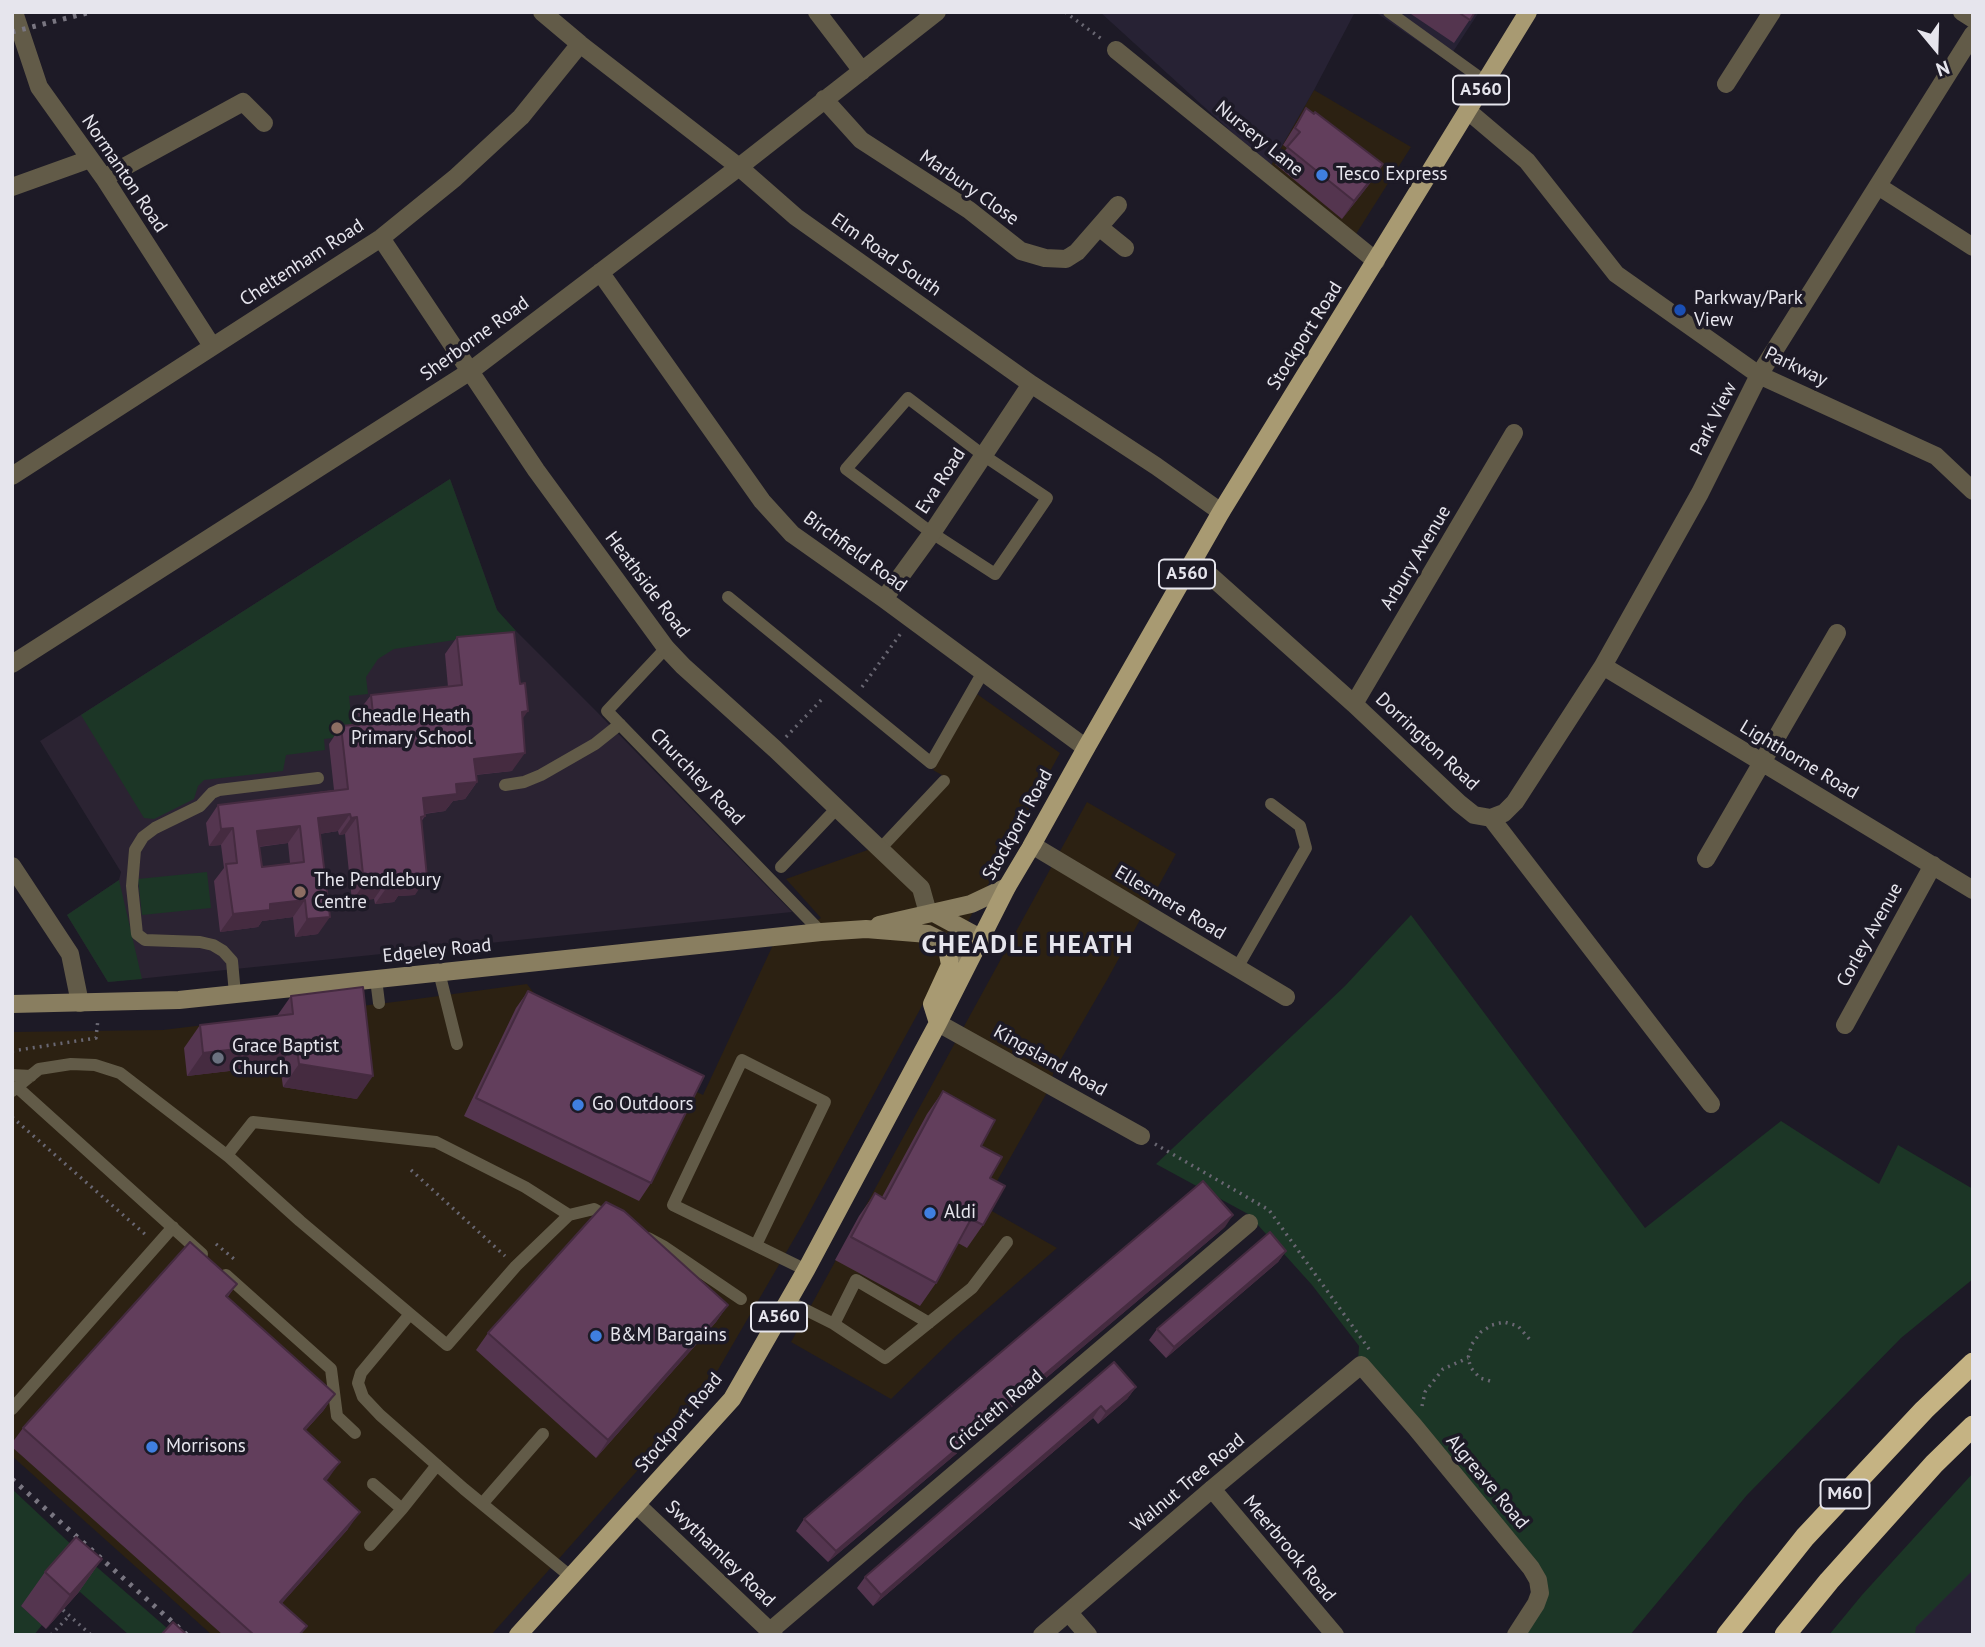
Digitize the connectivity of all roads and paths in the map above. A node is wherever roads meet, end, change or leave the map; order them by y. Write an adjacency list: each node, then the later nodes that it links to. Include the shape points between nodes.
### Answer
1 (542, 12): 12 (street, Elm Road South)
2 (817, 12): 14 (street)
3 (937, 12): 14 (street, Sherborne Road)
4 (1065, 12): 13 (path)
5 (1389, 12): 15 (lane)
6 (1528, 12): 15 (main road, Stockport Road / A560)
7 (1772, 12): 16 (street)
8 (1962, 12): 10 (street)
9 (15, 15): 20 (street, Normanton Road, via 39,87)
10 (1973, 19)
11 (1973, 34): 24 (street, Park View)
12 (580, 44): 21 (street, Elm Road South); 27 (street, Cheltenham Road, via 521,117)
13 (1116, 50): 30 (street, Nursery Lane)
14 (862, 71): 17 (street, Sherborne Road)
15 (1486, 82): 18 (main road, Stockport Road / A560)
16 (1726, 84)
17 (824, 99): 21 (street, Sherborne Road); 26 (street, Marbury Close, via 861,141 969,210 1021,251 1066,259)
18 (1468, 111): 30 (main road, Stockport Road / A560); 34 (street, Parkway, via 1527,161 1616,274)
19 (264, 124): 22 (street, via 243,103)
20 (90, 159): 22 (street, Normanton Road); 23 (street)
21 (739, 167): 31 (street, Sherborne Road); 35 (street, Elm Road South, via 796,217)
22 (104, 178): 32 (street, Normanton Road)
23 (12, 187)
24 (1878, 187): 28 (street); 34 (street, Park View)
25 (1118, 205): 26 (street, Marbury Close)
26 (1099, 227): 29 (street)
27 (381, 238): 32 (street, Cheltenham Road); 33 (street, Heathside Road)
28 (1973, 247)
29 (1125, 248)
30 (1376, 261): 40 (main road, Stockport Road / A560)
31 (600, 272): 33 (street, Sherborne Road); 44 (street, Birchfield Road, via 762,501 792,534)
32 (212, 346): 38 (street, Cheltenham Road)
33 (469, 372): 47 (street, Heathside Road); 48 (street, Sherborne Road)
34 (1759, 375): 39 (street, Parkway, via 1936,456); 49 (street, Park View, via 1700,493)
35 (1031, 384): 37 (street, Eva Road); 40 (street, Elm Road South)
36 (1514, 433): 53 (street, Arbury Avenue)
37 (984, 455): 41 (street, Eva Road); 41 (lane, via 1047,498 995,574); 41 (lane, via 908,398 846,469)
38 (12, 476)
39 (1973, 491)
40 (1221, 512): 42 (main road, Stockport Road / A560)
41 (932, 533): 44 (street, Eva Road)
42 (1194, 561): 53 (street, Dorrington Road); 55 (main road, Stockport Road / A560)
43 (728, 597): 51 (lane)
44 (884, 599): 45 (street, Birchfield Road)
45 (911, 619): 50 (street, Birchfield Road); 52 (path)
46 (1837, 632): 57 (street)
47 (666, 648): 54 (lane, via 607,711); 56 (street, Heathside Road)
48 (12, 664)
49 (1602, 666): 57 (street, Lighthorne Road); 63 (street, Park View, via 1515,802)
50 (983, 672): 52 (lane, via 931,763); 55 (street, Birchfield Road)
51 (835, 685): 52 (lane); 56 (path)
52 (853, 700)
53 (1354, 704): 63 (street, Dorrington Road, via 1459,803 1474,815)
54 (620, 724): 60 (lane, via 541,775); 74 (lane, Churchley Road)
55 (1086, 748): 64 (main road, Stockport Road / A560)
56 (775, 749): 62 (street, Heathside Road)
57 (1762, 762): 66 (street); 67 (street, Lighthorne Road)
58 (318, 778): 80 (lane, via 219,790 200,806 155,828 135,850 132,886 137,933 145,940 200,942 223,951 232,961)
59 (944, 780): 65 (lane)
60 (505, 785)
61 (1271, 804): 77 (lane, via 1296,821 1307,848)
62 (836, 807): 65 (street, Heathside Road); 69 (lane)
63 (1491, 818): 91 (street, Dorrington Road)
64 (1032, 845): 70 (main road, Stockport Road / A560); 77 (street, Ellesmere Road)
65 (880, 849): 72 (street, Heathside Road, via 921,888)
66 (1706, 859)
67 (1933, 865): 71 (street, Lighthorne Road); 87 (street, Corley Avenue)
68 (12, 866): 82 (street, via 70,954)
69 (781, 867)
70 (1007, 887): 72 (main road, Edgeley Road, via 971,904); 76 (main road, Stockport Road / A560)
71 (1973, 890)
72 (931, 913): 73 (main road, Edgeley Road); 76 (main road)
73 (866, 929): 74 (main road, Edgeley Road); 75 (main road, Edgeley Road, via 928,934)
74 (821, 932): 78 (main road, Edgeley Road)
75 (946, 943): 76 (main road, Edgeley Road, via 963,954); 86 (main road, A560, via 950,965 932,1004)
76 (978, 945): 86 (main road, Stockport Road / A560)
77 (1237, 968): 81 (street, Ellesmere Road)
78 (439, 972): 79 (main road, Edgeley Road); 88 (lane)
79 (376, 979): 80 (main road, Edgeley Road); 84 (lane)
80 (235, 994): 83 (main road, Edgeley Road)
81 (1286, 998)
82 (79, 1003): 83 (main road, Edgeley Road); 85 (main road, Edgeley Road)
83 (100, 1003): 89 (path, via 96,1038)
84 (379, 1003)
85 (12, 1004)
86 (938, 1023): 93 (street, Kingsland Road); 105 (main road, Stockport Road / A560)
87 (1845, 1025)
88 (457, 1044)
89 (12, 1051)
90 (14, 1085): 94 (lane, via 39,1069 71,1064 120,1073); 99 (lane)
91 (1711, 1104)
92 (12, 1117): 102 (path)
93 (1141, 1136): 114 (path, via 1269,1210 1369,1348)
94 (226, 1155): 96 (lane, via 253,1122 436,1142); 108 (lane)
95 (411, 1170): 104 (path)
96 (569, 1215): 97 (lane, via 594,1209); 104 (lane)
97 (617, 1222)
98 (1249, 1223): 132 (street, Criccieth Road)
99 (173, 1227): 102 (lane); 119 (lane, via 331,1369 337,1416)
100 (640, 1234): 106 (lane)
101 (1007, 1242): 110 (lane, via 972,1288)
102 (157, 1245): 116 (lane)
103 (756, 1245): 103 (lane, via 673,1205 741,1060 825,1102); 105 (lane)
104 (516, 1266): 108 (lane, via 447,1345)
105 (806, 1270): 107 (main road, Stockport Road / A560)
106 (741, 1299)
107 (788, 1301): 109 (lane); 125 (main road, Stockport Road / A560, via 732,1399)
108 (410, 1314): 121 (lane, via 361,1373 358,1383 363,1397 380,1415)
109 (834, 1324): 110 (lane, via 885,1358); 110 (lane, via 856,1280)
110 (929, 1324)
111 (1531, 1341): 112 (path, via 1518,1326 1492,1325 1472,1344)
112 (1468, 1358): 115 (path, via 1480,1378); 118 (path, via 1443,1369 1432,1381)
113 (1973, 1363): 140 (highway, M60, via 1805,1537)
114 (1361, 1365): 118 (street, Algreave Road); 123 (street, Walnut Tree Road)
115 (1490, 1381)
116 (12, 1409)
117 (1973, 1426): 141 (highway, M60, via 1837,1571)
118 (1415, 1427): 139 (street, Algreave Road, via 1538,1580 1536,1604)
119 (355, 1433)
120 (543, 1434): 124 (lane)
121 (437, 1465): 124 (lane); 126 (lane)
122 (373, 1484): 126 (lane)
123 (1212, 1489): 130 (street, Walnut Tree Road); 138 (street, Meerbrook Road)
124 (482, 1504): 128 (lane)
125 (637, 1505): 128 (main road, Stockport Road / A560); 132 (street, Swythamley Road)
126 (402, 1509): 127 (lane)
127 (370, 1545)
128 (570, 1576): 135 (main road, Stockport Road / A560)
129 (63, 1610): 131 (path)
130 (1069, 1612): 136 (street, Walnut Tree Road); 137 (street)
131 (69, 1616): 133 (path); 134 (path)
132 (772, 1633)
133 (51, 1635)
134 (91, 1635)
135 (518, 1635)
136 (1042, 1635)
137 (1088, 1635)
138 (1335, 1635)
139 (1516, 1635)
140 (1727, 1635)
141 (1786, 1635)

